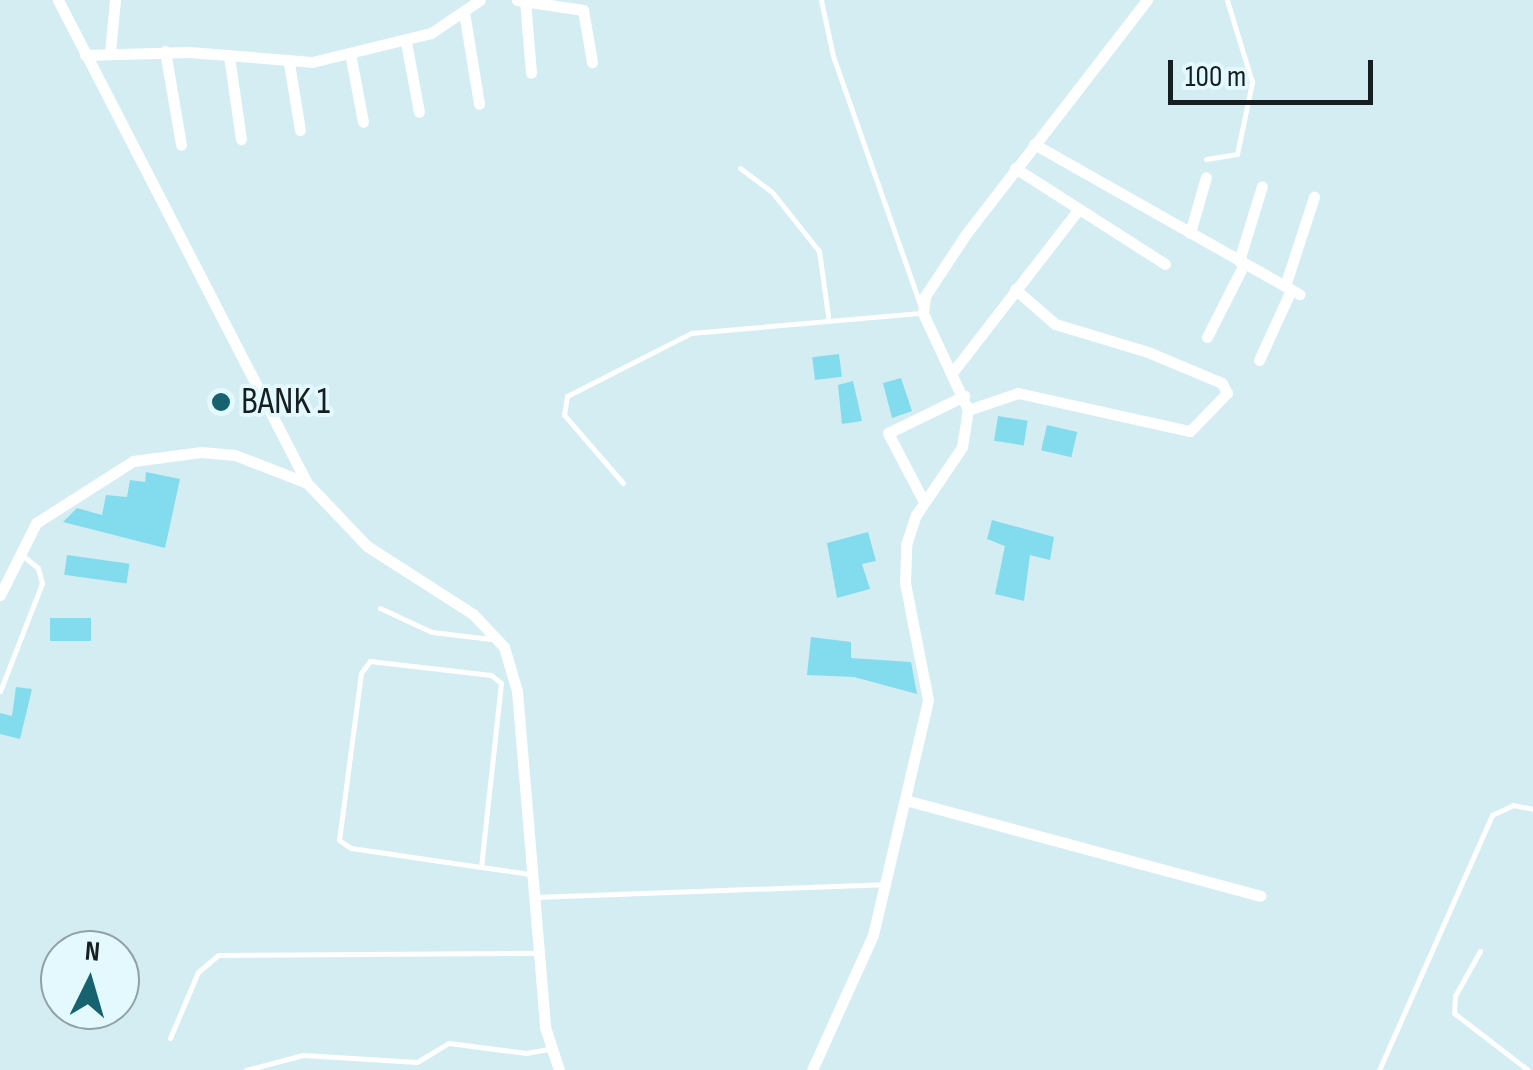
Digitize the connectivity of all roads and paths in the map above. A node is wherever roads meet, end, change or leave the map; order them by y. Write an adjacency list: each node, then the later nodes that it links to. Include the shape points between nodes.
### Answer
1 (58, 0): 13 (street)
2 (115, 0): 11 (street)
3 (480, 0): 8 (street)
4 (521, 0): 15 (street, via 584,10); 17 (street)
5 (821, 0): 37 (lane, via 833,56)
6 (1147, 0): 23 (street)
7 (1226, 0): 25 (lane, via 1235,9 1252,82 1237,154)
8 (464, 12): 9 (street); 18 (street)
9 (406, 42): 12 (street); 19 (street)
10 (166, 51): 11 (street); 14 (street); 24 (street)
11 (110, 52): 13 (street)
12 (350, 53): 16 (street); 20 (street)
13 (85, 55): 45 (street)
14 (229, 56): 16 (street); 22 (street)
15 (592, 62)
16 (288, 63): 21 (street)
17 (531, 73)
18 (478, 104)
19 (419, 112)
20 (363, 122)
21 (300, 130)
22 (242, 139)
23 (1034, 144): 27 (street); 32 (street)
24 (180, 145)
25 (1206, 159)
26 (740, 168): 38 (lane, via 772,192 819,251)
27 (1015, 168): 31 (street); 37 (street, via 930,287)
28 (1206, 177): 32 (street)
29 (1262, 186): 33 (street)
30 (1314, 197): 36 (street)
31 (1077, 211): 34 (street); 35 (street)
32 (1190, 233): 33 (street)
33 (1242, 262): 36 (street); 39 (street)
34 (1166, 264)
35 (1015, 290): 41 (street); 43 (street, via 1055,324 1148,352 1222,383 1227,393 1190,431 1018,393)
36 (1292, 290): 40 (street)
37 (923, 313): 38 (lane); 41 (street)
38 (828, 317): 44 (lane, via 691,333 567,396 564,415)
39 (1207, 337)
40 (1259, 360)
41 (952, 372): 42 (street)
42 (964, 396): 43 (street); 46 (street, via 888,434)
43 (968, 410): 46 (street, via 962,447)
44 (623, 482)
45 (307, 484): 47 (street, via 235,456 201,452 133,462 54,506); 50 (street, via 367,546 474,614)
46 (924, 502): 52 (street, via 910,529 905,564 928,680)
47 (20, 552): 48 (street); 51 (lane, via 38,568 42,583)
48 (0, 595)
49 (380, 608): 50 (lane, via 444,636)
50 (498, 639): 55 (street, via 516,679)
51 (0, 692)
52 (909, 801): 56 (street); 57 (street)
53 (1533, 808): 66 (lane, via 1513,805 1492,815)
54 (481, 867): 54 (lane, via 351,848 339,840 361,673 370,661 490,675 501,683); 55 (lane)
55 (530, 874): 58 (street)
56 (888, 884): 58 (lane); 65 (street, via 844,1008)
57 (1260, 896)
58 (532, 897): 60 (street)
59 (1480, 951): 67 (lane, via 1455,996 1454,1013)
60 (536, 953): 61 (lane, via 218,955 198,972); 62 (street)
61 (170, 1038)
62 (550, 1049): 63 (lane, via 526,1053 449,1043 417,1062 304,1055); 64 (street)
63 (246, 1070)
64 (558, 1070)
65 (812, 1070)
66 (1379, 1070)
67 (1528, 1070)

